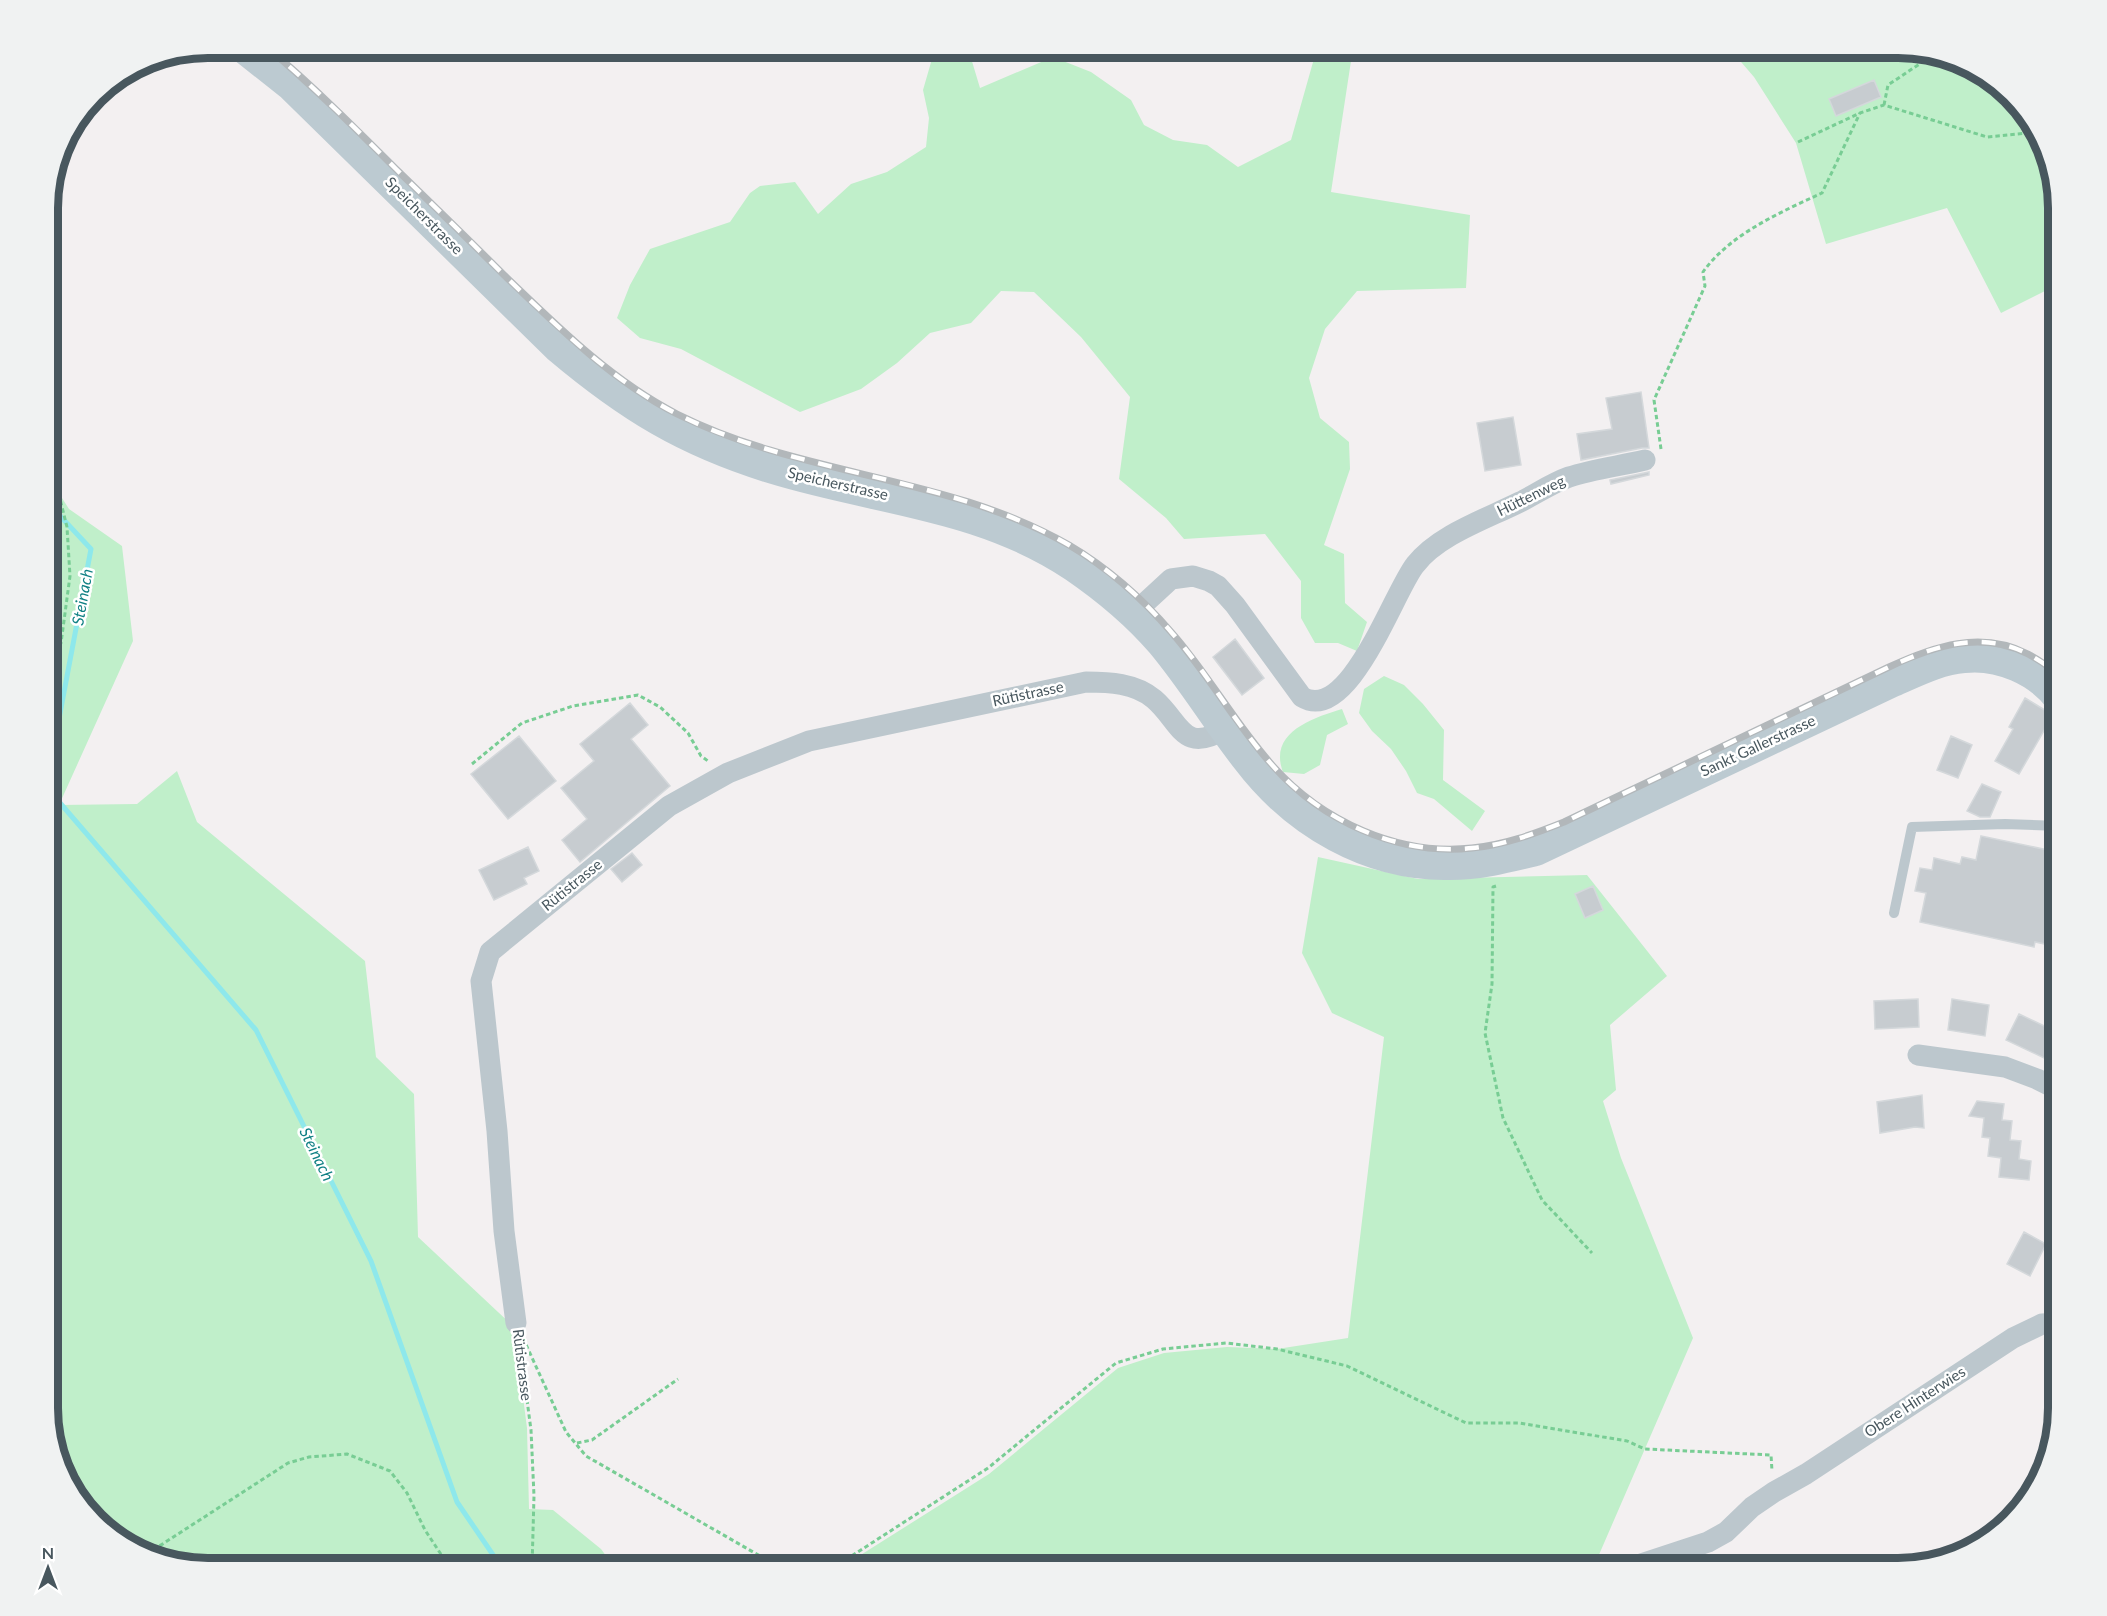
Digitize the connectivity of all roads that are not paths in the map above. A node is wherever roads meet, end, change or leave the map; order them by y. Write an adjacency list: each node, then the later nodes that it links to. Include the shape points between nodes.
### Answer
1 (257, 59): 3 (main road, Speicherstrasse, via 291,86 558,348 630,404 700,443 744,460 945,510 1011,532 1072,565)
2 (1645, 460): 3 (street, Hüttenweg, via 1568,477 1428,550 1407,575 1367,654 1333,694 1319,701 1302,697 1235,605 1209,581 1193,576 1171,579)
3 (1133, 614): 5 (main road, Speicherstrasse, via 1160,642)
4 (2048, 688): 7 (main road, Sankt Gallerstrasse, via 2009,663 1986,658 1939,663 1536,851 1488,862)
5 (1224, 729): 7 (main road, Speicherstrasse, via 1270,787 1311,822 1361,849 1386,857); 11 (street, Rütistrasse, via 1200,740 1183,733 1153,698 1136,689 1115,682 1086,682 809,741 728,773 669,806 490,952 481,981)
6 (2048, 826): 8 (lane, via 1912,827)
7 (1450, 865)
8 (1894, 913)
9 (1918, 1055): 10 (street, via 2005,1067)
10 (2048, 1084)
11 (516, 1323)
12 (2048, 1324): 13 (street, Obere Hinterwies, via 2013,1338 1774,1492 1726,1532)
13 (1659, 1558)

